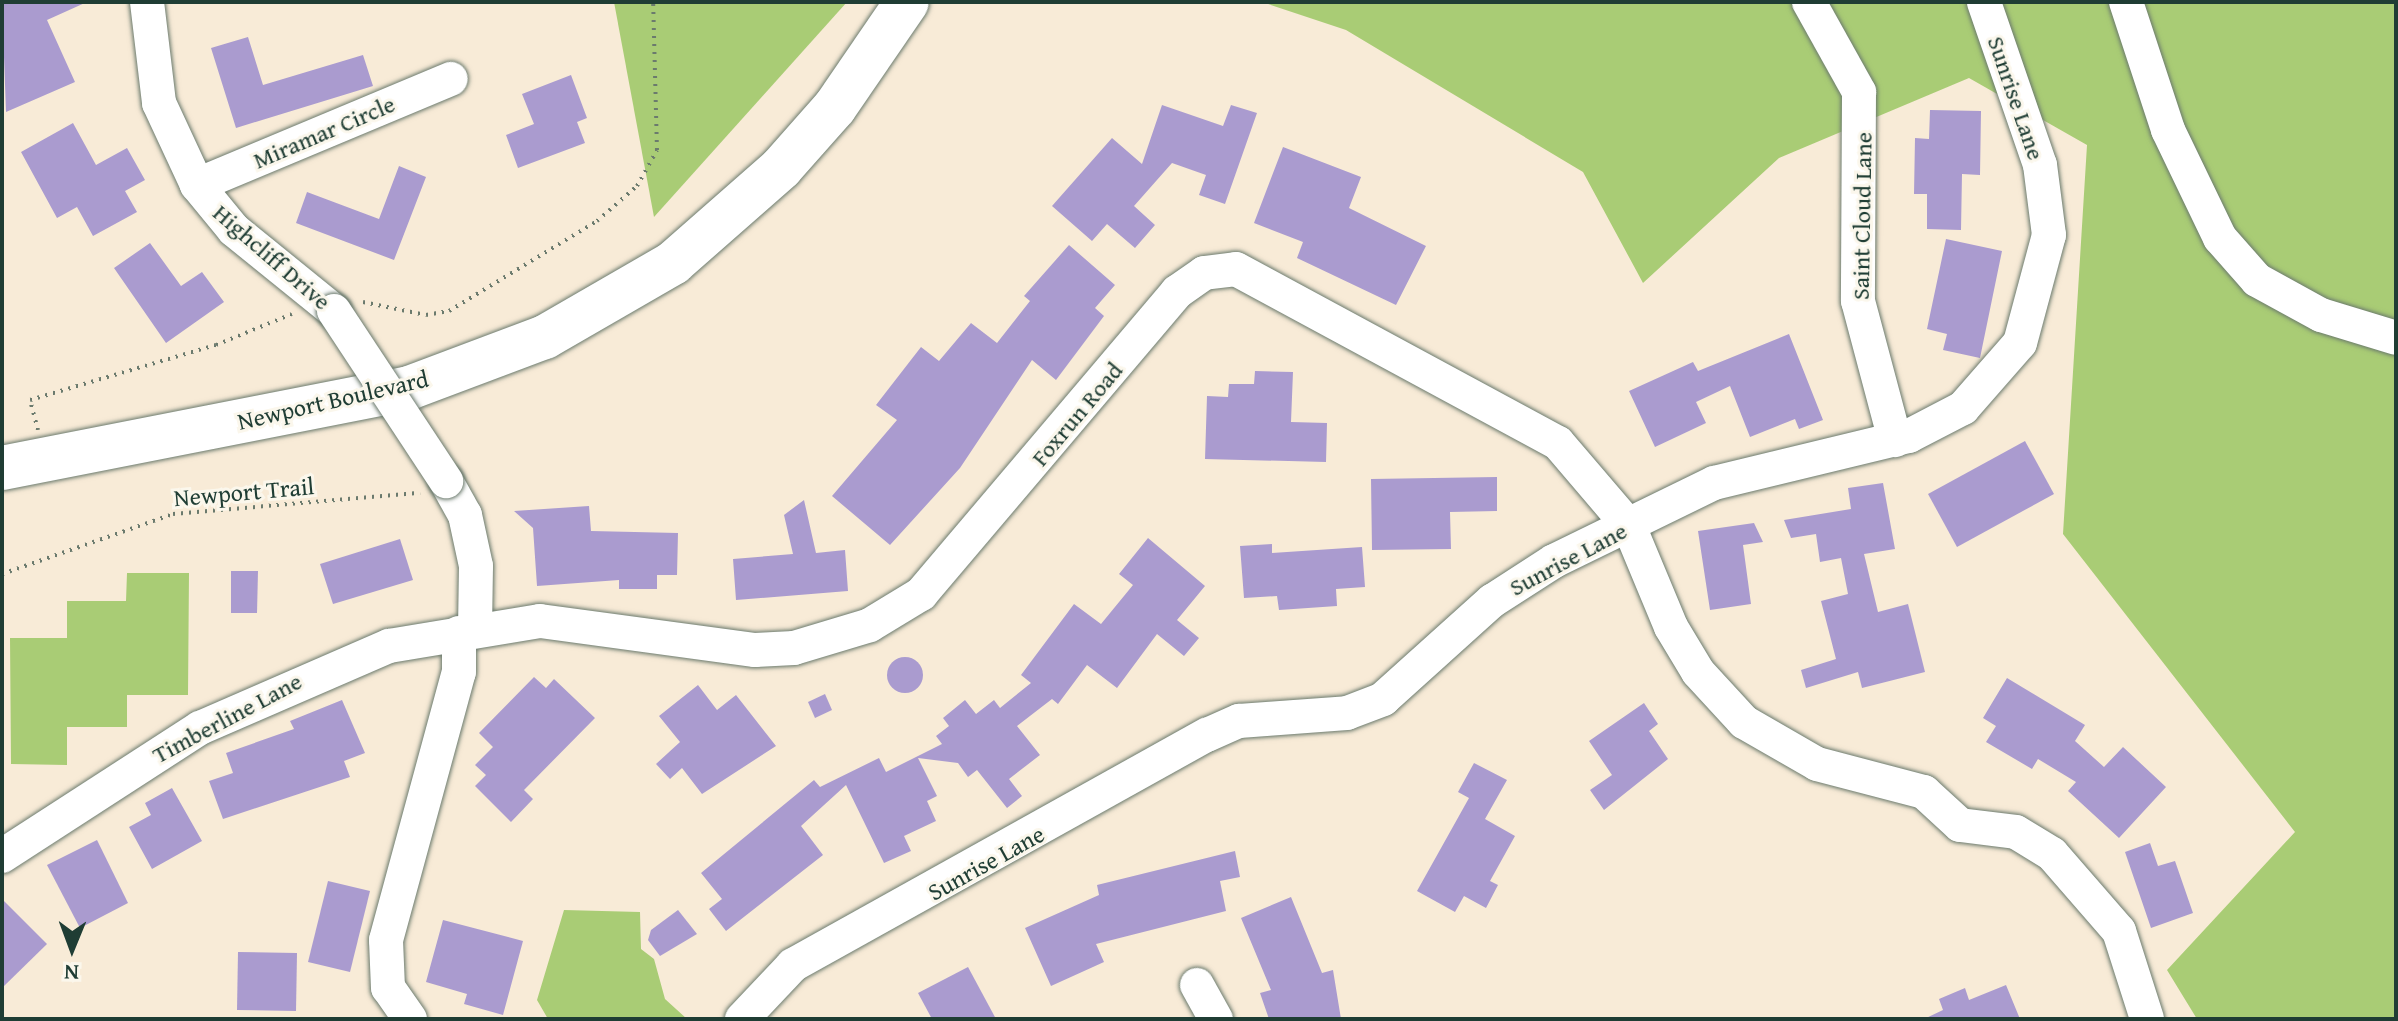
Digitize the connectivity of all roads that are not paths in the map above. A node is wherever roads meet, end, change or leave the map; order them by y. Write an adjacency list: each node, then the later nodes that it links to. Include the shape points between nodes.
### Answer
1 (147, 2): 7 (street, Highcliff Drive, via 159,103)
2 (907, 2): 10 (main road, Newport Boulevard, via 835,107 781,168 673,263 545,337 409,388)
3 (1809, 2): 9 (street, Saint Cloud Lane, via 1859,92 1858,301)
4 (1984, 2): 9 (street, Sunrise Lane, via 2040,165 2045,264 2020,343 1992,383 1951,415)
5 (2126, 2): 8 (street, via 2168,130 2220,238 2257,280 2321,315)
6 (451, 79): 7 (street, Miramar Circle)
7 (197, 185): 12 (street, Highcliff Drive, bridge, via 234,230 327,305 448,485 465,515 476,566)
8 (2396, 338)
9 (1895, 440): 11 (street, Sunrise Lane, via 1757,467)
10 (2, 468)
11 (1629, 526): 12 (street, Foxrun Road, via 1558,443 1528,422 1236,269 1204,273 1177,292 921,594 870,625 794,648 755,650 568,622); 16 (street, Sunrise Lane, via 1492,601 1383,699 1347,713 1239,721 1207,735 793,965); 18 (street, Foxrun Road, via 1678,638 1744,722 1817,764 1924,792 1960,825 2016,832 2052,854 2119,931)
12 (467, 631): 13 (street, Timberline Lane, via 389,646 274,690 160,752); 15 (street, via 386,940 388,988)
13 (2, 856)
14 (1197, 985): 17 (street)
15 (410, 1019)
16 (742, 1019)
17 (1216, 1019)
18 (2147, 1019)

